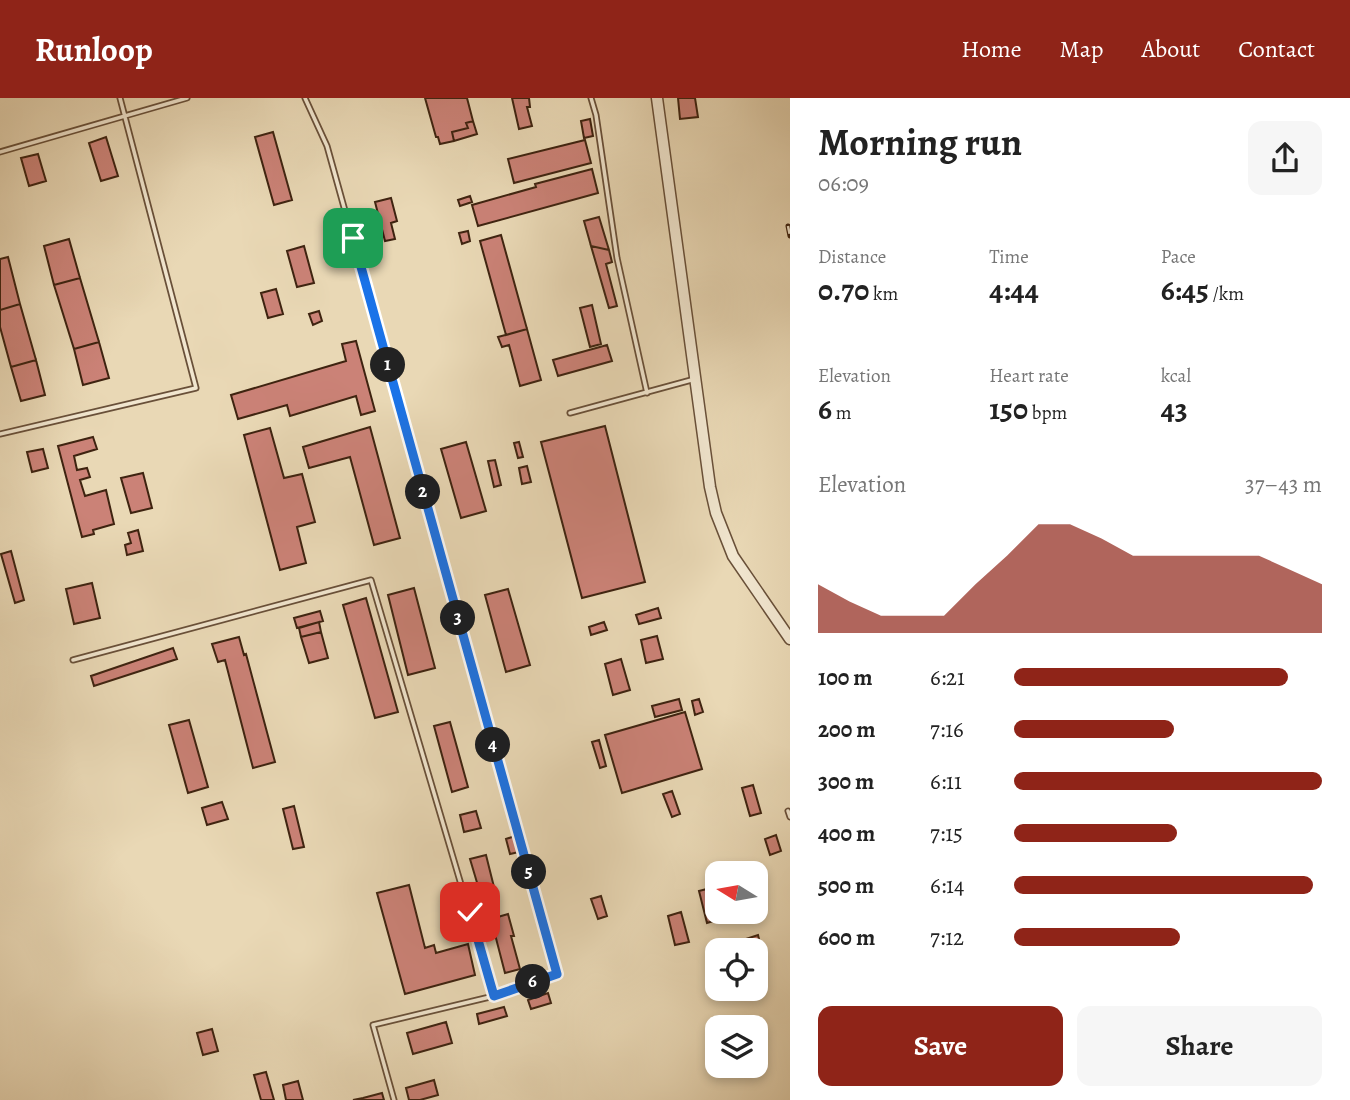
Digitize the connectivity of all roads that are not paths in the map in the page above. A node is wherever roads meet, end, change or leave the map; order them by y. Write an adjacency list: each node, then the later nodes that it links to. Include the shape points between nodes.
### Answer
1 (120, 98): 6 (lane)
2 (187, 98): 6 (lane)
3 (305, 98): 16 (lane, via 327,146 557,974)
4 (591, 98): 9 (lane, via 617,258)
5 (657, 98): 8 (street)
6 (125, 116): 7 (lane); 11 (lane, via 195,388)
7 (0, 152)
8 (696, 379): 9 (lane); 12 (street, via 710,487 725,539)
9 (647, 393): 10 (lane)
10 (570, 413)
11 (0, 434)
12 (790, 639)
13 (73, 660): 16 (lane, via 371,580)
14 (788, 811): 15 (lane)
15 (790, 817)
16 (494, 996): 17 (lane, via 373,1026)
17 (394, 1100)

